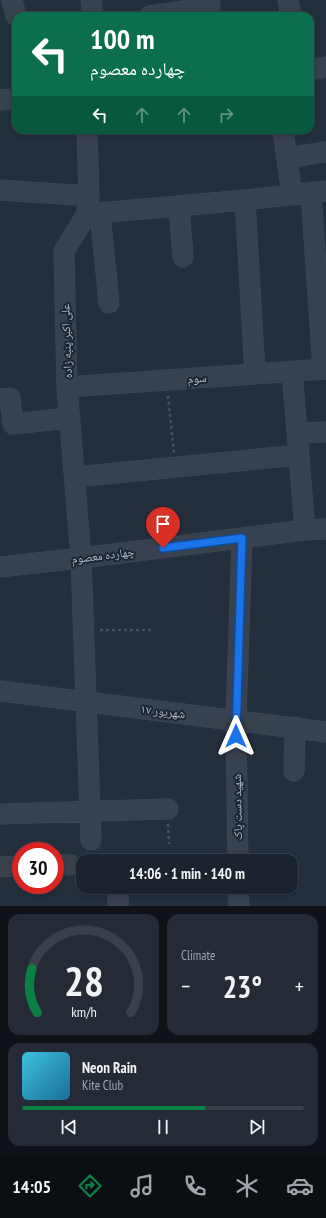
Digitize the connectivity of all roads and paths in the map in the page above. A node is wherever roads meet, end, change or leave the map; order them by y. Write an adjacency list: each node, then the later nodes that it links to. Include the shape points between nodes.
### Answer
1 (12, 0): 5 (street)
2 (91, 0): 6 (street)
3 (209, 0): 7 (street, via 210,7)
4 (288, 0): 8 (street)
5 (15, 12)
6 (92, 12)
7 (177, 12)
8 (290, 12)
9 (326, 67): 10 (street)
10 (314, 69)
11 (12, 99): 12 (street)
12 (0, 100)
13 (87, 134): 21 (street)
14 (284, 134): 16 (street)
15 (326, 152): 16 (street)
16 (287, 158): 18 (street)
17 (0, 190): 21 (street)
18 (310, 193): 19 (street); 24 (street)
19 (245, 200): 20 (street); 26 (street)
20 (179, 206): 21 (street); 22 (street)
21 (92, 207): 23 (street); 28 (street, علی اکبر پنبه زاده, via 64,251)
22 (184, 257)
23 (109, 303)
24 (324, 369): 25 (street, سوم)
25 (292, 371): 26 (street, سوم); 32 (street)
26 (255, 374): 27 (street, سوم)
27 (166, 380): 28 (street, سوم); 34 (path)
28 (67, 387): 30 (street, علی اکبر پنبه زاده)
29 (0, 399): 30 (street, via 10,398 13,424)
30 (70, 418): 35 (street, علی اکبر پنبه زاده)
31 (326, 432): 32 (street)
32 (297, 433): 33 (street)
33 (299, 455): 34 (street); 37 (street)
34 (175, 467): 35 (street)
35 (74, 477): 39 (street, علی اکبر پنبه زاده)
36 (326, 529): 37 (street, چهارده معصوم)
37 (305, 530): 38 (street, چهارده معصوم)
38 (242, 538): 39 (street, چهارده معصوم); 45 (street, شهید دست پاک)
39 (81, 558): 40 (street, چهارده معصوم); 41 (street, علی اکبر پنبه زاده)
40 (0, 567)
41 (84, 630): 42 (path); 44 (street, علی اکبر پنبه زاده)
42 (153, 630)
43 (0, 691): 44 (street, ۱۷ شهریور)
44 (87, 701): 45 (street, ۱۷ شهریور); 50 (street, علی اکبر پنبه زاده)
45 (236, 720): 46 (street, ۱۷ شهریور); 53 (street, شهید دست پاک)
46 (295, 728): 47 (street, ۱۷ شهریور); 48 (street)
47 (326, 732)
48 (294, 771)
49 (168, 809): 50 (street)
50 (90, 811): 51 (street); 52 (street, علی اکبر پنبه زاده)
51 (0, 814)
52 (91, 840)
53 (238, 854)
54 (12, 866): 55 (street)
55 (0, 867)
56 (238, 894): 57 (street)
57 (239, 906)

